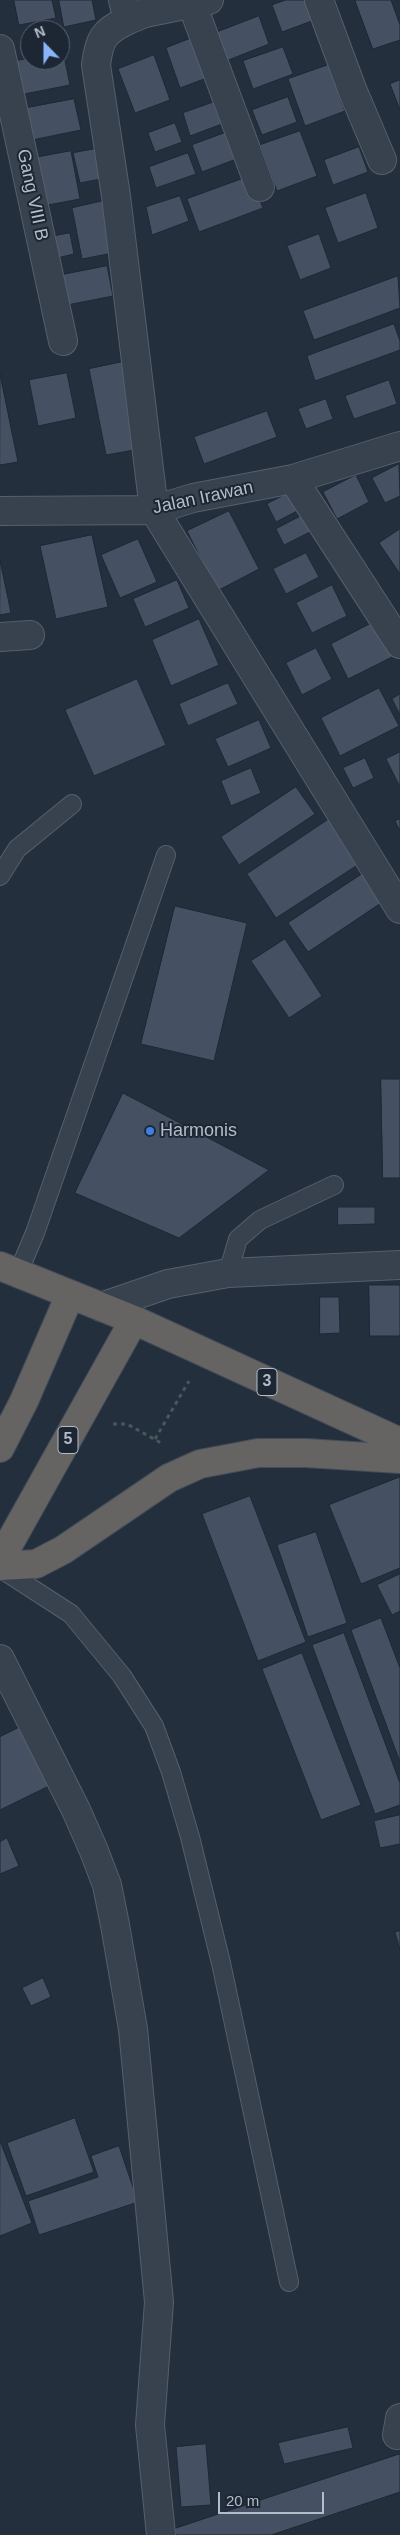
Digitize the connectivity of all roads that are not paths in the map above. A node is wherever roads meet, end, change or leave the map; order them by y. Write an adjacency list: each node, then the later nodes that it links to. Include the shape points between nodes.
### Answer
1 (319, 0): 5 (street)
2 (200, 2): 3 (street, via 145,13); 6 (street)
3 (125, 10): 10 (street, via 118,24 102,37 96,65 115,186)
4 (0, 49): 7 (street, Gang VIII B)
5 (382, 160)
6 (260, 187)
7 (63, 342)
8 (400, 446): 9 (street, Jalan Irawan)
9 (293, 479): 10 (street, Jalan Irawan, via 193,498); 14 (street)
10 (154, 510): 11 (street, Jalan Irawan); 18 (street)
11 (0, 511)
12 (30, 635): 13 (street)
13 (0, 637)
14 (400, 644)
15 (72, 804): 17 (lane, via 17,849)
16 (166, 856): 21 (lane, via 36,1233)
17 (0, 876)
18 (400, 909)
19 (334, 1185): 22 (lane, via 260,1220 238,1239)
20 (400, 1266): 22 (street)
21 (9, 1269): 23 (highway, 3)
22 (228, 1273): 24 (street, via 168,1284)
23 (70, 1294): 24 (highway, 3); 27 (highway)
24 (101, 1307): 25 (highway, 3)
25 (134, 1320): 26 (highway, 3); 29 (highway, 5)
26 (400, 1442)
27 (0, 1448)
28 (400, 1459): 30 (highway, via 258,1453 200,1464 168,1478 64,1550 36,1564)
29 (0, 1560)
30 (0, 1567): 32 (lane, via 71,1614 122,1676 154,1726 195,1856 221,1963)
31 (0, 1659): 33 (street, via 94,1851 107,1885 116,1925 133,2029 159,2302 150,2425)
32 (289, 2282)
33 (161, 2535)

